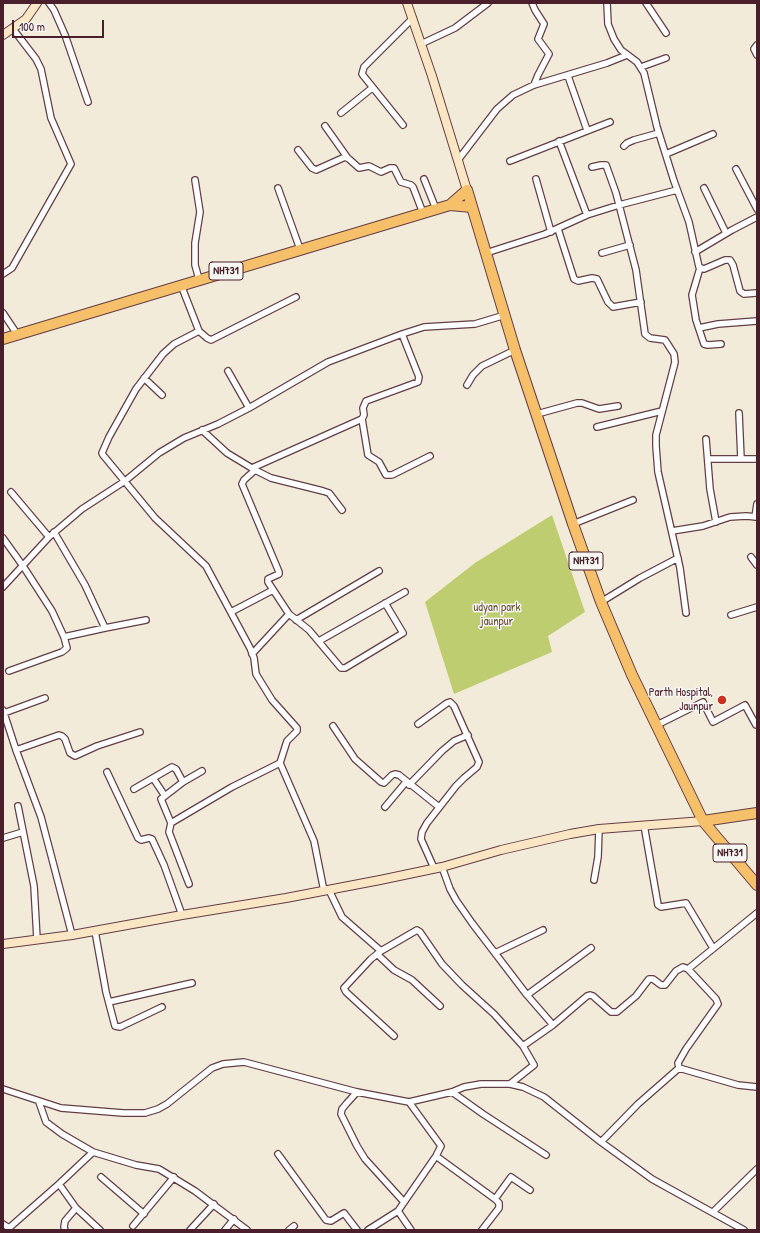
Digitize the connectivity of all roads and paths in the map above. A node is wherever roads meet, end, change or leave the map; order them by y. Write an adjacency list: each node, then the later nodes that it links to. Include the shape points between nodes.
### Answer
1 (38, 3): 9 (main road, via 26,19)
2 (49, 3): 21 (street, via 65,35)
3 (407, 3): 8 (main road)
4 (488, 3): 12 (street, via 455,28)
5 (532, 3): 19 (street, via 544,24 538,39 550,54)
6 (607, 3): 14 (street, via 610,30 618,46)
7 (646, 3): 10 (street)
8 (413, 18): 12 (main road); 20 (street, via 362,71 363,77)
9 (13, 28): 11 (main road); 62 (street, via 41,69 52,118 70,164 12,268)
10 (666, 33)
11 (3, 35)
12 (421, 44): 34 (main road)
13 (757, 45): 15 (street, via 754,49)
14 (627, 55): 17 (street); 18 (street)
15 (757, 55)
16 (666, 58): 17 (street)
17 (641, 67): 27 (street)
18 (568, 76): 19 (street); 26 (street)
19 (534, 85): 34 (street, via 513,95 497,109)
20 (372, 88): 22 (street); 24 (street)
21 (88, 102)
22 (341, 113)
23 (610, 122): 26 (street)
24 (403, 125)
25 (325, 126): 33 (street)
26 (587, 130): 29 (street)
27 (659, 133): 30 (street, via 629,141); 32 (street)
28 (713, 134): 32 (street)
29 (559, 141): 35 (street); 51 (street)
30 (624, 146)
31 (298, 150): 33 (street, via 316,170)
32 (666, 154): 44 (street)
33 (347, 157): 50 (street, via 359,168 369,166 381,172 394,168 401,182 414,188)
34 (458, 160): 43 (main road)
35 (510, 161)
36 (592, 167): 46 (street, via 604,164 607,167)
37 (736, 169): 49 (street)
38 (424, 179): 48 (street)
39 (536, 179): 54 (street)
40 (195, 180): 63 (street, via 200,212 195,243 195,265)
41 (278, 188): 57 (street)
42 (704, 188): 55 (street)
43 (467, 190): 45 (highway, NH731); 47 (highway, NH731)
44 (677, 190): 46 (street); 58 (street)
45 (450, 205): 47 (highway, NH731); 48 (highway, NH731)
46 (619, 205): 51 (street); 56 (street)
47 (472, 207): 59 (highway, NH731)
48 (436, 209): 50 (highway, NH731)
49 (757, 209)
50 (423, 213): 57 (highway, NH731)
51 (587, 215): 53 (street)
52 (757, 217): 55 (street)
53 (558, 229): 54 (street); 67 (street, via 574,279 597,279 613,307)
54 (551, 232): 59 (street)
55 (726, 233): 58 (street)
56 (630, 245): 60 (street); 67 (street)
57 (300, 249): 63 (highway, NH731)
58 (695, 252): 61 (street)
59 (486, 253): 69 (highway, NH731)
60 (602, 253)
61 (700, 268): 65 (street, via 730,260 740,291 744,294); 71 (street, via 692,295)
62 (3, 274)
63 (199, 279): 64 (highway, NH731)
64 (181, 285): 72 (street); 73 (highway, NH731)
65 (756, 293)
66 (296, 297): 72 (street, via 211,340)
67 (641, 302): 84 (street, via 646,336 665,340 672,349 675,362)
68 (3, 312): 73 (street)
69 (505, 315): 74 (street, via 475,324 424,327); 77 (highway, NH731)
70 (757, 321): 71 (street)
71 (699, 328): 76 (street, via 706,345)
72 (199, 331): 79 (street, via 168,348)
73 (17, 334): 75 (highway, NH731)
74 (402, 334): 83 (street, via 328,362); 87 (street, via 419,380 366,401)
75 (3, 339)
76 (721, 344)
77 (515, 350): 80 (street, via 482,366 472,374); 85 (highway, NH731)
78 (228, 371): 83 (street)
79 (144, 378): 81 (street); 96 (street, via 102,452)
80 (467, 385)
81 (162, 395)
82 (618, 406): 85 (street, via 599,409 577,403)
83 (249, 408): 89 (street)
84 (662, 411): 88 (street); 104 (street, via 656,435 656,460)
85 (537, 414): 103 (highway, NH731)
86 (739, 414): 93 (street)
87 (362, 419): 91 (street, via 368,455 379,462 386,475 392,475); 95 (street)
88 (597, 427)
89 (202, 430): 95 (street, via 227,453); 96 (street, via 159,453)
90 (706, 439): 92 (street)
91 (430, 456)
92 (708, 459): 93 (street); 102 (street)
93 (741, 459): 94 (street)
94 (757, 459)
95 (253, 469): 100 (street, via 271,478 323,490 329,493); 114 (street, via 242,484 279,572 268,580)
96 (125, 481): 105 (street, via 82,509); 119 (street, via 155,518 206,566)
97 (11, 492): 106 (street)
98 (633, 500): 103 (street)
99 (757, 504): 101 (street)
100 (342, 510)
101 (756, 517): 102 (street, via 739,516)
102 (716, 522): 104 (street)
103 (573, 524): 116 (highway, NH731)
104 (672, 530): 109 (street)
105 (54, 532): 106 (street); 125 (street, via 85,585)
106 (49, 537): 111 (street)
107 (3, 538): 111 (street)
108 (751, 557): 110 (street)
109 (678, 558): 116 (street); 120 (street)
110 (757, 565)
111 (23, 566): 113 (street); 126 (street, via 52,611)
112 (379, 572): 124 (street)
113 (3, 587)
114 (273, 590): 119 (street); 121 (street)
115 (404, 592): 117 (street)
116 (601, 602): 135 (highway, NH731)
117 (385, 603): 127 (street); 127 (street, via 403,633 345,668 342,669 338,665)
118 (757, 607): 122 (street)
119 (231, 612): 128 (street)
120 (686, 613)
121 (289, 614): 124 (street); 128 (street)
122 (731, 615)
123 (146, 620): 125 (street)
124 (296, 620): 127 (street)
125 (105, 628): 126 (street)
126 (64, 637): 129 (street, via 67,644 65,650)
127 (319, 641)
128 (252, 654): 139 (street, via 256,674 272,700 297,728 287,741)
129 (9, 671)
130 (45, 698): 131 (street)
131 (4, 712): 138 (street)
132 (418, 724): 137 (street, via 450,702)
133 (757, 725): 135 (street, via 745,705 713,722 703,702)
134 (333, 726): 144 (street, via 355,759 381,782 384,783 396,774)
135 (657, 726): 151 (highway, NH731)
136 (140, 732): 138 (street, via 75,756 70,753 62,736)
137 (468, 735): 144 (street, via 454,741); 149 (street, via 479,765)
138 (16, 750): 166 (street, via 41,817)
139 (280, 763): 152 (street, via 232,787); 161 (street, via 314,841)
140 (202, 771): 143 (street)
141 (107, 772): 163 (street, via 138,838 152,840)
142 (153, 778): 143 (street, via 172,767 176,769); 145 (street); 146 (street)
143 (183, 782): 146 (street)
144 (408, 784): 148 (street); 149 (street)
145 (134, 789)
146 (164, 796): 152 (street, via 160,801)
147 (18, 806): 155 (street)
148 (385, 807)
149 (439, 807): 157 (street, via 421,836)
150 (757, 813): 151 (highway)
151 (703, 821): 153 (main road); 160 (highway, NH731)
152 (171, 823): 159 (street, via 169,832)
153 (644, 825): 154 (main road); 170 (street, via 658,905 661,907 686,902)
154 (599, 829): 157 (main road, via 540,840); 158 (street)
155 (23, 832): 156 (street); 167 (street, via 34,886)
156 (3, 838)
157 (438, 868): 161 (main road); 172 (street, via 456,900)
158 (594, 880)
159 (189, 884)
160 (757, 885)
161 (326, 891): 163 (main road); 171 (street, via 342,918)
162 (757, 913): 170 (street)
163 (182, 915): 165 (main road)
164 (543, 930): 172 (street)
165 (95, 931): 166 (main road); 176 (street)
166 (72, 935): 167 (main road)
167 (37, 939): 168 (main road)
168 (3, 944)
169 (591, 948): 175 (street)
170 (713, 948): 173 (street)
171 (379, 953): 177 (street, via 394,970 412,980); 180 (street, via 370,959 344,990); 181 (street, via 417,930 442,964)
172 (495, 953): 175 (street)
173 (688, 969): 179 (street, via 683,967 676,971 665,984 661,985 649,979 636,996 617,1012 614,1013 590,995); 182 (street, via 718,1004 686,1049 678,1063)
174 (192, 983): 176 (street)
175 (527, 995): 179 (street)
176 (109, 1002): 178 (street, via 114,1023 118,1027)
177 (440, 1006)
178 (162, 1007)
179 (553, 1024): 181 (street)
180 (394, 1036)
181 (523, 1046): 183 (street, via 534,1065)
182 (679, 1068): 184 (street, via 738,1085); 190 (street, via 638,1104)
183 (510, 1084): 187 (street, via 481,1084); 190 (street, via 544,1097)
184 (757, 1087)
185 (3, 1089): 188 (street)
186 (357, 1092): 188 (street, via 244,1062 212,1068 167,1104 145,1113 61,1108); 189 (street); 201 (street, via 342,1109 341,1114 365,1159)
187 (452, 1092): 189 (street); 193 (street)
188 (39, 1102): 191 (street, via 46,1122)
189 (409, 1102): 194 (street, via 439,1142 441,1146)
190 (601, 1142): 205 (street, via 652,1179)
191 (93, 1152): 197 (street, via 136,1165 154,1167); 198 (street)
192 (278, 1154): 215 (street, via 326,1220 331,1221 344,1213)
193 (546, 1155)
194 (436, 1156): 200 (street); 201 (street)
195 (757, 1169): 205 (street)
196 (101, 1177): 206 (street)
197 (174, 1177): 202 (street); 206 (street)
198 (59, 1184): 203 (street); 208 (street, via 9,1228)
199 (530, 1190): 200 (street, via 511,1177)
200 (495, 1199): 218 (street, via 499,1203 499,1208)
201 (404, 1202): 204 (street)
202 (214, 1204): 207 (street); 212 (street)
203 (76, 1208): 210 (street, via 65,1221); 211 (street)
204 (398, 1211): 216 (street); 217 (street)
205 (713, 1212): 219 (street)
206 (144, 1214): 209 (street)
207 (234, 1219): 213 (street); 214 (street)
208 (3, 1224)
209 (133, 1226)
210 (65, 1230)
211 (100, 1230)
212 (190, 1230)
213 (225, 1230)
214 (247, 1230)
215 (357, 1230)
216 (368, 1230)
217 (411, 1230)
218 (482, 1230)
219 (744, 1230)

